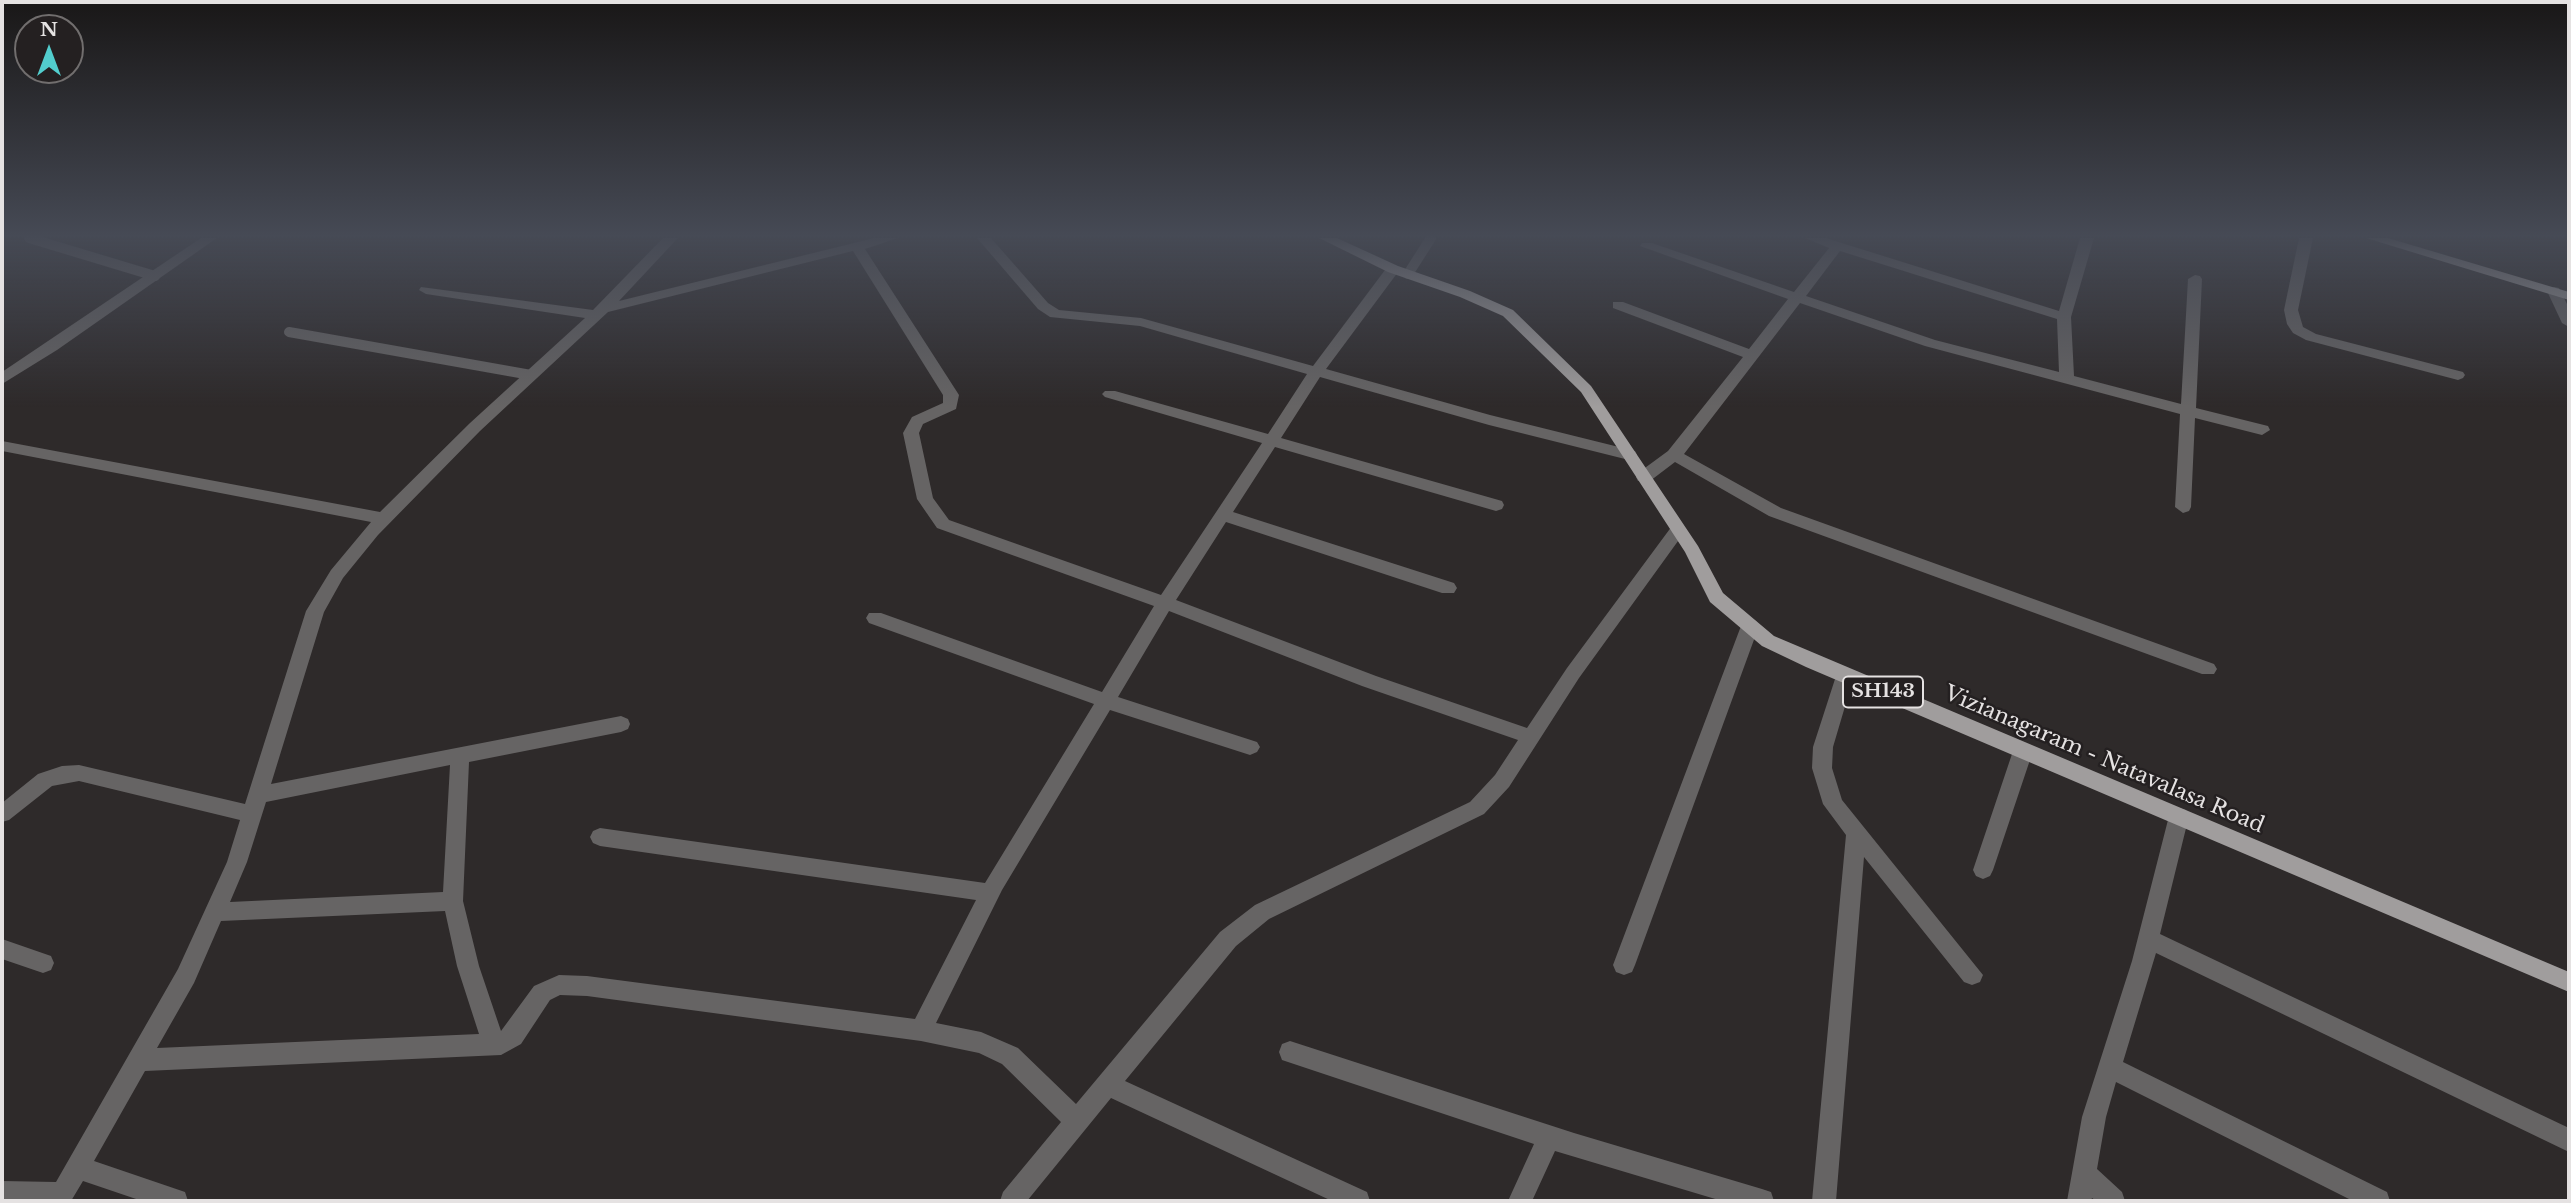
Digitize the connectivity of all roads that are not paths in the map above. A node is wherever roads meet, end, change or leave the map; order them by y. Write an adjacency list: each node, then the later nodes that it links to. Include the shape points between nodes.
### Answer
1 (128, 294): 25 (street)
2 (459, 294): 17 (street)
3 (616, 294): 17 (street)
4 (670, 294): 17 (street)
5 (887, 294): 41 (street, via 951,395 951,405 917,422 911,433 925,499 933,513 959,531)
6 (1032, 294): 22 (street, via 1055,314 1141,322)
7 (1382, 294): 22 (street)
8 (1465, 294): 32 (main road, Vizianagaram - Natavalasa Road / SH143, via 1508,313 1586,388)
9 (1791, 294): 15 (street)
10 (1988, 294): 18 (street)
11 (2071, 294): 18 (street)
12 (2194, 294): 28 (street)
13 (2294, 294): 24 (street, via 2294,324 2311,337)
14 (2555, 294): 19 (street)
15 (1797, 296): 21 (street); 26 (street, via 1930,343)
16 (1618, 305): 21 (street)
17 (599, 312): 23 (street)
18 (2064, 317): 26 (street)
19 (2569, 323)
20 (289, 332): 23 (lane)
21 (1751, 355): 33 (street)
22 (1316, 372): 30 (street); 32 (street)
23 (531, 375): 38 (street)
24 (2458, 375)
25 (2, 379)
26 (2067, 379): 28 (street)
27 (1110, 394): 30 (street)
28 (2187, 410): 29 (street); 36 (street)
29 (2262, 430)
30 (1272, 440): 35 (street); 37 (street)
31 (2, 446): 38 (street)
32 (1629, 455): 34 (main road, Vizianagaram - Natavalasa Road / SH143)
33 (1674, 455): 34 (street); 44 (street, via 1775,512)
34 (1644, 477): 39 (main road, Vizianagaram - Natavalasa Road / SH143)
35 (1496, 505)
36 (2183, 507)
37 (1223, 515): 40 (street); 41 (street)
38 (384, 519): 52 (street, via 337,574 315,611)
39 (1678, 530): 43 (main road, Vizianagaram - Natavalasa Road / SH143, via 1716,597); 48 (street)
40 (1448, 588)
41 (1165, 603): 46 (street); 48 (street)
42 (875, 618): 46 (street)
43 (1750, 626): 45 (main road, Vizianagaram - Natavalasa Road / SH143, via 1768,640); 65 (street)
44 (2208, 669)
45 (1845, 676): 50 (main road, Vizianagaram - Natavalasa Road / SH143); 56 (street, via 1823,747 1822,768 1833,804)
46 (1106, 701): 49 (street); 59 (street)
47 (621, 724): 51 (street)
48 (1531, 737): 73 (street, via 1502,781 1477,808 1262,912 1228,939)
49 (1250, 747)
50 (2023, 751): 55 (main road, Vizianagaram - Natavalasa Road / SH143); 58 (street)
51 (460, 755): 52 (street); 60 (street)
52 (258, 795): 54 (street)
53 (2, 814): 54 (street, via 45,780 79,773)
54 (252, 814): 61 (street)
55 (2179, 816): 62 (street); 67 (main road, Vizianagaram - Natavalasa Road / SH143)
56 (1856, 835): 66 (street); 86 (street)
57 (600, 837): 59 (street)
58 (1983, 870)
59 (992, 893): 68 (street)
60 (453, 901): 61 (street); 69 (street)
61 (215, 912): 71 (street, via 186,976)
62 (2148, 939): 72 (street); 76 (street)
63 (2, 949): 64 (street)
64 (43, 963)
65 (1624, 965)
66 (1972, 975)
67 (2569, 982)
68 (921, 1030): 69 (street, via 559,985 537,998 513,1036); 74 (street, via 981,1043 1010,1056)
69 (494, 1045): 71 (street)
70 (1290, 1052): 75 (street)
71 (138, 1060): 77 (street)
72 (2110, 1067): 78 (street, via 2094,1117); 89 (street)
73 (1107, 1084): 74 (street); 83 (street)
74 (1077, 1121): 82 (street)
75 (1549, 1137): 84 (street); 85 (street)
76 (2569, 1140)
77 (77, 1167): 80 (street); 81 (street)
78 (2085, 1175): 87 (street); 88 (street)
79 (2, 1193): 80 (street)
80 (59, 1198)
81 (176, 1201)
82 (1012, 1201)
83 (1358, 1201)
84 (1520, 1201)
85 (1762, 1201)
86 (1824, 1201)
87 (2079, 1201)
88 (2113, 1201)
89 (2378, 1201)

